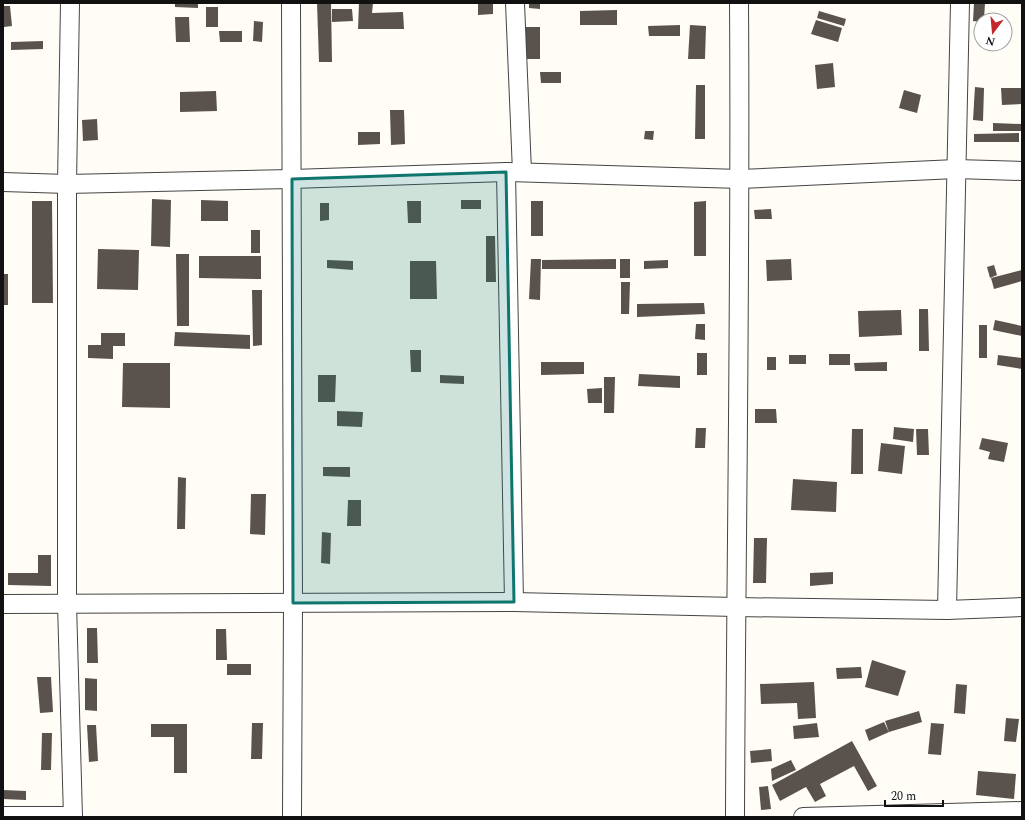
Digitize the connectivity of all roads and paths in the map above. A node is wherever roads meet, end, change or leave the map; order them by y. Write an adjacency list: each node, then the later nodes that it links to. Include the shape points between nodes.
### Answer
1 (70, 3): 12 (street)
2 (291, 3): 9 (street)
3 (515, 3): 8 (street)
4 (739, 3): 10 (street)
5 (960, 3): 6 (street)
6 (956, 169): 7 (street); 10 (street); 19 (street)
7 (1022, 170)
8 (514, 172): 9 (street); 10 (street); 13 (street)
9 (292, 179): 12 (street); 14 (street)
10 (740, 180): 17 (street)
11 (3, 182): 12 (street)
12 (67, 184): 16 (street)
13 (514, 602): 14 (street); 17 (street)
14 (293, 603): 16 (street); 23 (street)
15 (3, 604): 16 (street)
16 (67, 604): 22 (street)
17 (736, 607): 19 (street); 24 (street)
18 (1022, 607): 19 (street)
19 (947, 610)
20 (1022, 811): 25 (street)
21 (3, 816): 22 (street)
22 (73, 817)
23 (292, 817)
24 (735, 817)
25 (803, 817)

